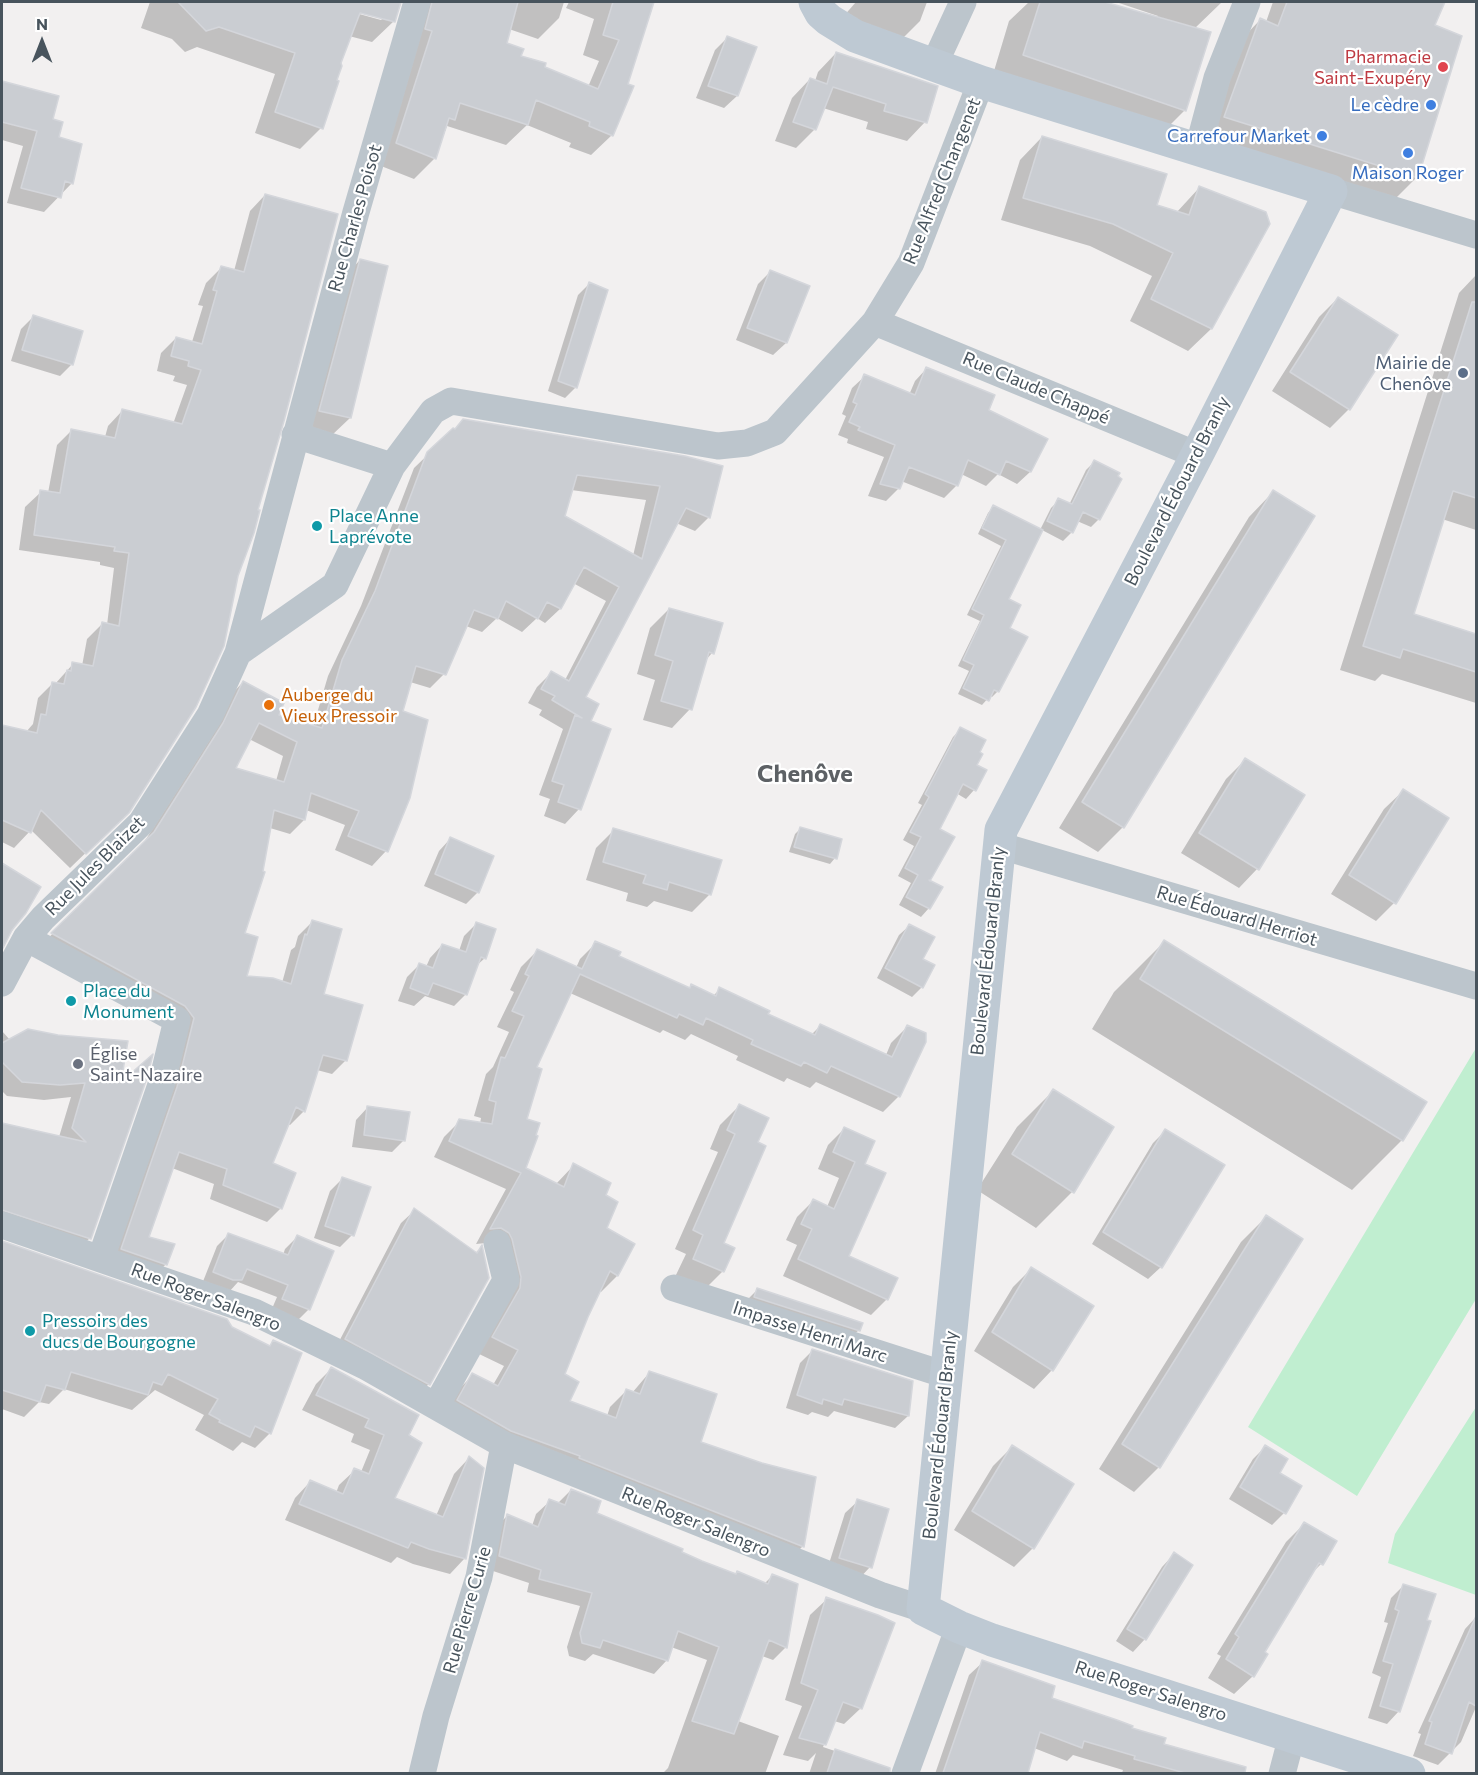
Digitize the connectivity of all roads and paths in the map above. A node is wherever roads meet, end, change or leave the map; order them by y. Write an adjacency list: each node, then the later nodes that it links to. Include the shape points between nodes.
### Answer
1 (417, 2): 11 (street, Rue Charles Poisot)
2 (815, 2): 5 (street, via 829,20 855,36)
3 (963, 2): 5 (street)
4 (1247, 2): 7 (street, via 1216,78)
5 (934, 65): 6 (street)
6 (981, 82): 7 (street, Rue Alfred Changenet); 10 (street, Rue Alfred Changenet, via 911,263)
7 (1198, 149): 8 (street, Rue Alfred Changenet)
8 (1331, 191): 9 (street); 12 (street, Boulevard Édouard Branly)
9 (1476, 235)
10 (875, 322): 12 (street, Rue Claude Chappé); 13 (street, Rue Alfred Changenet, via 775,432 747,443 718,446 451,401 433,411)
11 (295, 435): 13 (street); 14 (street)
12 (1197, 455): 15 (street, Boulevard Édouard Branly, via 1001,830)
13 (392, 466): 14 (street, via 335,585)
14 (238, 653): 16 (street, Rue Jules Blaizet, via 210,715 141,823)
15 (998, 845): 18 (street, Rue Édouard Herriot); 23 (street, Boulevard Édouard Branly)
16 (26, 938): 17 (street, Rue Jules Blaizet); 21 (street, via 177,1020 162,1082)
17 (2, 983)
18 (1476, 986)
19 (2, 1225): 21 (street, Rue Roger Salengro)
20 (497, 1243): 24 (street, via 506,1280)
21 (101, 1258): 24 (street, Rue Roger Salengro, via 254,1312)
22 (674, 1288): 23 (street, Impasse Henri Marc)
23 (946, 1375): 26 (street, Boulevard Édouard Branly)
24 (436, 1406): 25 (street, Rue Roger Salengro)
25 (504, 1445): 26 (street, Rue Roger Salengro); 29 (street, Rue Pierre Curie, via 479,1577)
26 (924, 1609): 27 (street, Rue Roger Salengro)
27 (959, 1627): 28 (street, Rue Roger Salengro); 30 (street)
28 (1292, 1736): 31 (street); 32 (street, Rue Roger Salengro)
29 (422, 1773)
30 (905, 1773)
31 (1282, 1773)
32 (1409, 1773)

